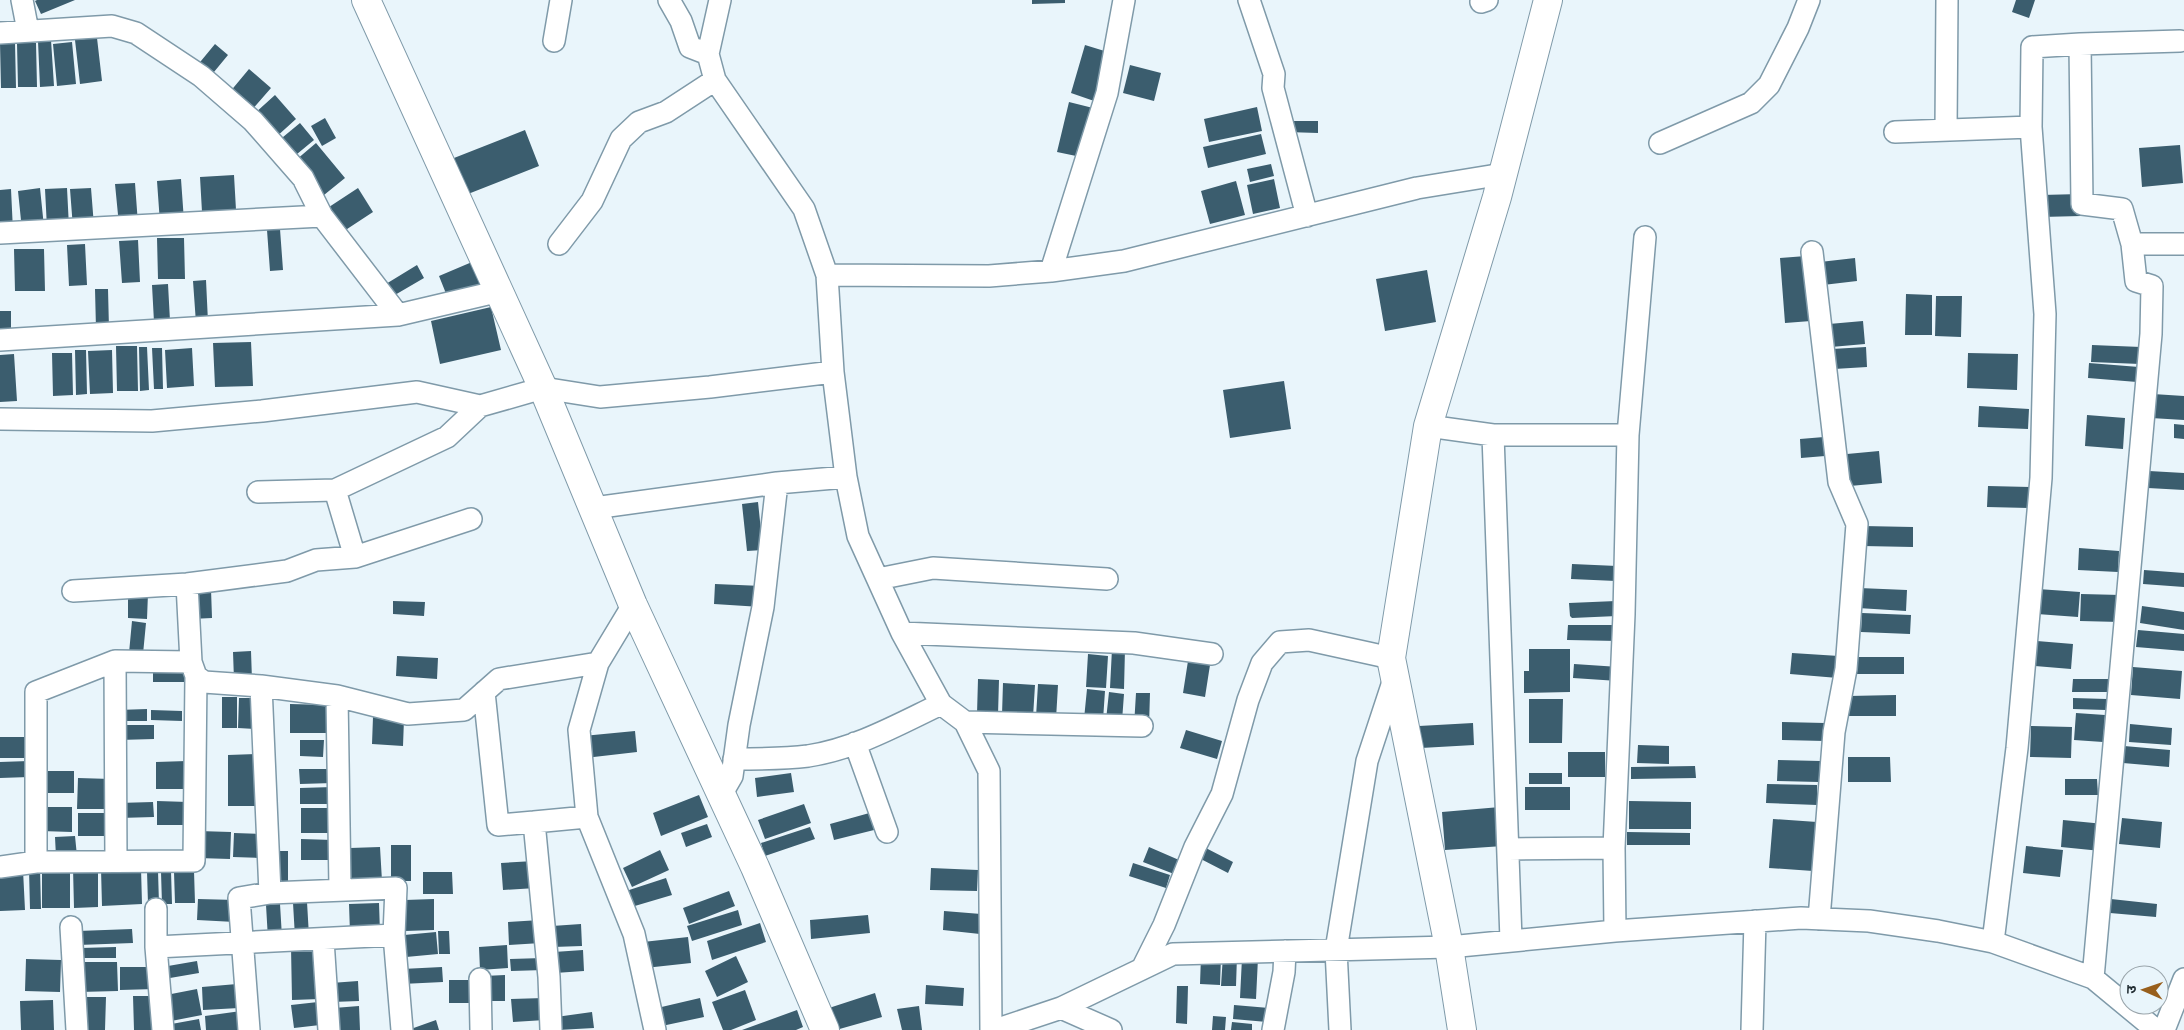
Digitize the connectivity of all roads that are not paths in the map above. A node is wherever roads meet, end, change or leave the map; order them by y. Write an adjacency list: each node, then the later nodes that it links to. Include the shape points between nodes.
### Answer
1 (22, 0): 11 (street)
2 (366, 0): 33 (main road)
3 (561, 0): 13 (street)
4 (669, 0): 16 (street, via 690,47)
5 (720, 0): 16 (street)
6 (1124, 0): 31 (street, via 1107,93)
7 (1249, 0): 24 (street, via 1274,74 1273,88)
8 (1545, 0): 22 (main road)
9 (1809, 0): 21 (street, via 1769,85 1751,103)
10 (1947, 0): 19 (street)
11 (28, 32): 12 (street); 23 (street, via 112,26 136,33 201,76 253,121 303,178)
12 (0, 33)
13 (554, 41)
14 (2180, 41): 15 (street)
15 (2080, 44): 18 (street, via 2032,47); 28 (street, via 2082,204 2122,209)
16 (708, 54): 17 (street)
17 (715, 80): 27 (street, via 666,112 639,122 621,139 592,201); 32 (street, via 804,209)
18 (2031, 127): 19 (street); 88 (street, via 2045,314 2041,478 2017,748)
19 (1946, 130): 20 (street)
20 (1895, 132)
21 (1660, 143)
22 (1502, 174): 24 (street, via 1417,188); 40 (main road)
23 (322, 216): 25 (street); 34 (street)
24 (1308, 216): 31 (street, via 1124,261)
25 (0, 233)
26 (1645, 237): 42 (street)
27 (559, 244)
28 (2132, 244): 29 (street); 95 (street, via 2136,281 2152,286 2151,334)
29 (2184, 244)
30 (1812, 252): 81 (street, via 1839,482 1857,524 1846,669 1834,732)
31 (1051, 271): 32 (street, via 989,276)
32 (827, 276): 36 (street)
33 (500, 291): 34 (street); 37 (main road)
34 (398, 315): 35 (street)
35 (0, 340)
36 (833, 372): 37 (street, via 600,396); 43 (street)
37 (543, 388): 38 (street); 47 (main road)
38 (480, 406): 39 (street, via 417,392 152,421); 45 (street, via 447,437)
39 (0, 419)
40 (1428, 426): 41 (street); 59 (main road)
41 (1493, 435): 42 (street); 74 (street)
42 (1628, 435): 73 (street)
43 (846, 477): 44 (street); 50 (street, via 858,536)
44 (777, 483): 47 (street); 68 (street, via 763,607)
45 (335, 490): 46 (street); 49 (street)
46 (258, 492)
47 (594, 508): 54 (main road)
48 (471, 519): 49 (street)
49 (355, 557): 52 (street, via 316,560 287,571)
50 (878, 578): 51 (street, via 933,568); 55 (street)
51 (1107, 579)
52 (187, 584): 53 (street); 60 (street)
53 (73, 591)
54 (633, 605): 58 (street); 69 (main road)
55 (902, 633): 56 (street, via 1134,643); 64 (street)
56 (1212, 654)
57 (115, 661): 60 (street); 75 (street); 76 (street, via 36,692)
58 (598, 663): 62 (street, via 499,679); 70 (street, via 579,730)
59 (1393, 668): 91 (main road); 92 (street, via 1366,761); 94 (street, via 1309,640 1280,642 1262,663 1248,700 1222,794 1194,847 1164,926)
60 (193, 669): 61 (street, via 204,682); 75 (street, via 194,861)
61 (261, 686): 63 (street); 79 (street)
62 (484, 692): 63 (street, via 464,710 408,714); 71 (street, via 498,825)
63 (337, 696): 78 (street)
64 (941, 704): 65 (street); 67 (street)
65 (965, 722): 66 (street); 108 (street, via 990,771)
66 (1142, 726)
67 (855, 743): 68 (street, via 810,755); 72 (street)
68 (734, 759): 69 (street, via 732,776)
69 (721, 795): 107 (main road)
70 (587, 817): 71 (street); 106 (street, via 634,934)
71 (534, 822): 105 (street)
72 (887, 832)
73 (1614, 848): 74 (street); 84 (street)
74 (1508, 849): 87 (street)
75 (116, 861): 76 (street)
76 (36, 862): 77 (street)
77 (0, 867)
78 (340, 888): 79 (street); 85 (street, via 396,888)
79 (270, 892): 89 (street, via 240,898)
80 (156, 910): 90 (street)
81 (1819, 919): 82 (street); 88 (street, via 1886,924)
82 (1755, 921): 84 (street); 114 (street)
83 (71, 927): 99 (street)
84 (1615, 931): 87 (street)
85 (394, 935): 86 (street); 103 (street)
86 (323, 940): 89 (street); 102 (street)
87 (1511, 940): 91 (street)
88 (1993, 942): 95 (street)
89 (243, 944): 90 (street); 101 (street)
90 (156, 947): 100 (street)
91 (1449, 947): 92 (street); 113 (main road)
92 (1336, 950): 93 (street); 112 (street)
93 (1285, 951): 94 (street, via 1173,954); 111 (street)
94 (1142, 969): 98 (street)
95 (2093, 978): 115 (street)
96 (480, 979): 104 (street)
97 (2184, 979): 116 (street)
98 (1061, 1008): 109 (street); 110 (street)
99 (77, 1030)
100 (163, 1030)
101 (249, 1030)
102 (330, 1030)
103 (402, 1030)
104 (481, 1030)
105 (551, 1030)
106 (654, 1030)
107 (825, 1030)
108 (991, 1030)
109 (995, 1030)
110 (1111, 1030)
111 (1273, 1030)
112 (1340, 1030)
113 (1462, 1030)
114 (1752, 1030)
115 (2156, 1030)
116 (2164, 1030)

